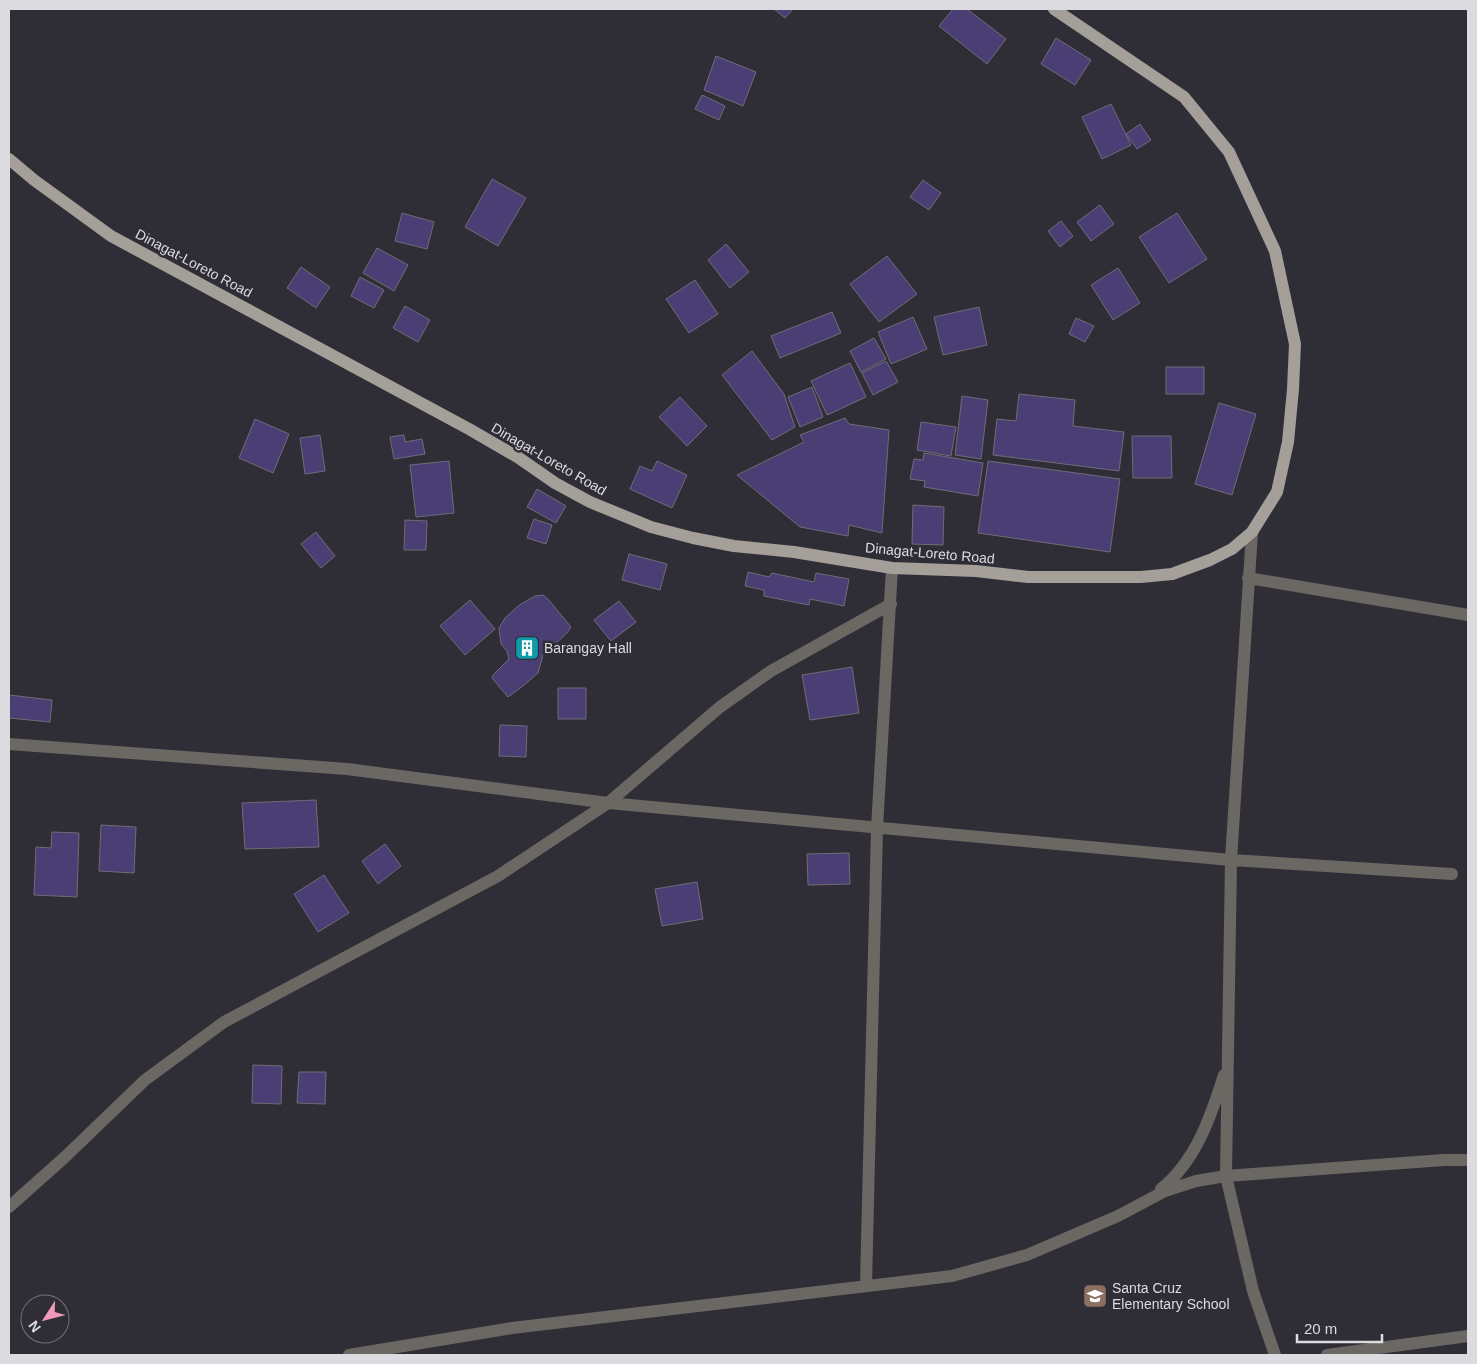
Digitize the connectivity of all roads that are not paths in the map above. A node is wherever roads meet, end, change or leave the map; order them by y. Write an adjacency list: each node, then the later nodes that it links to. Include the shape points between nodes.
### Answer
1 (1054, 9): 3 (main road, Dinagat-Loreto Road, via 1184,97 1229,152 1275,251 1295,344 1293,388 1288,442 1277,492)
2 (9, 159): 4 (main road, Dinagat-Loreto Road, via 112,236 468,429 590,502 651,527 693,538)
3 (1252, 532): 4 (main road, Dinagat-Loreto Road, via 1232,549 1172,574 1028,577 976,571); 5 (street)
4 (892, 568): 6 (street)
5 (1248, 578): 7 (street); 11 (street)
6 (890, 604): 9 (street, via 771,671 720,707); 10 (street)
7 (1468, 615)
8 (9, 744): 9 (street, via 347,769)
9 (608, 803): 10 (street); 17 (street, via 498,876 224,1022 145,1080)
10 (877, 828): 11 (street); 18 (street)
11 (1231, 860): 12 (street); 13 (street)
12 (1452, 874)
13 (1228, 1051): 15 (street); 16 (street, via 1208,1124 1174,1179)
14 (1468, 1160): 15 (street)
15 (1226, 1176): 16 (street, via 1196,1181); 21 (street, via 1253,1291)
16 (1143, 1203): 18 (street, via 1027,1255 952,1276)
17 (9, 1207)
18 (866, 1285): 20 (street, via 512,1328)
19 (1468, 1336): 22 (street)
20 (349, 1355)
21 (1276, 1355)
22 (1327, 1355)

